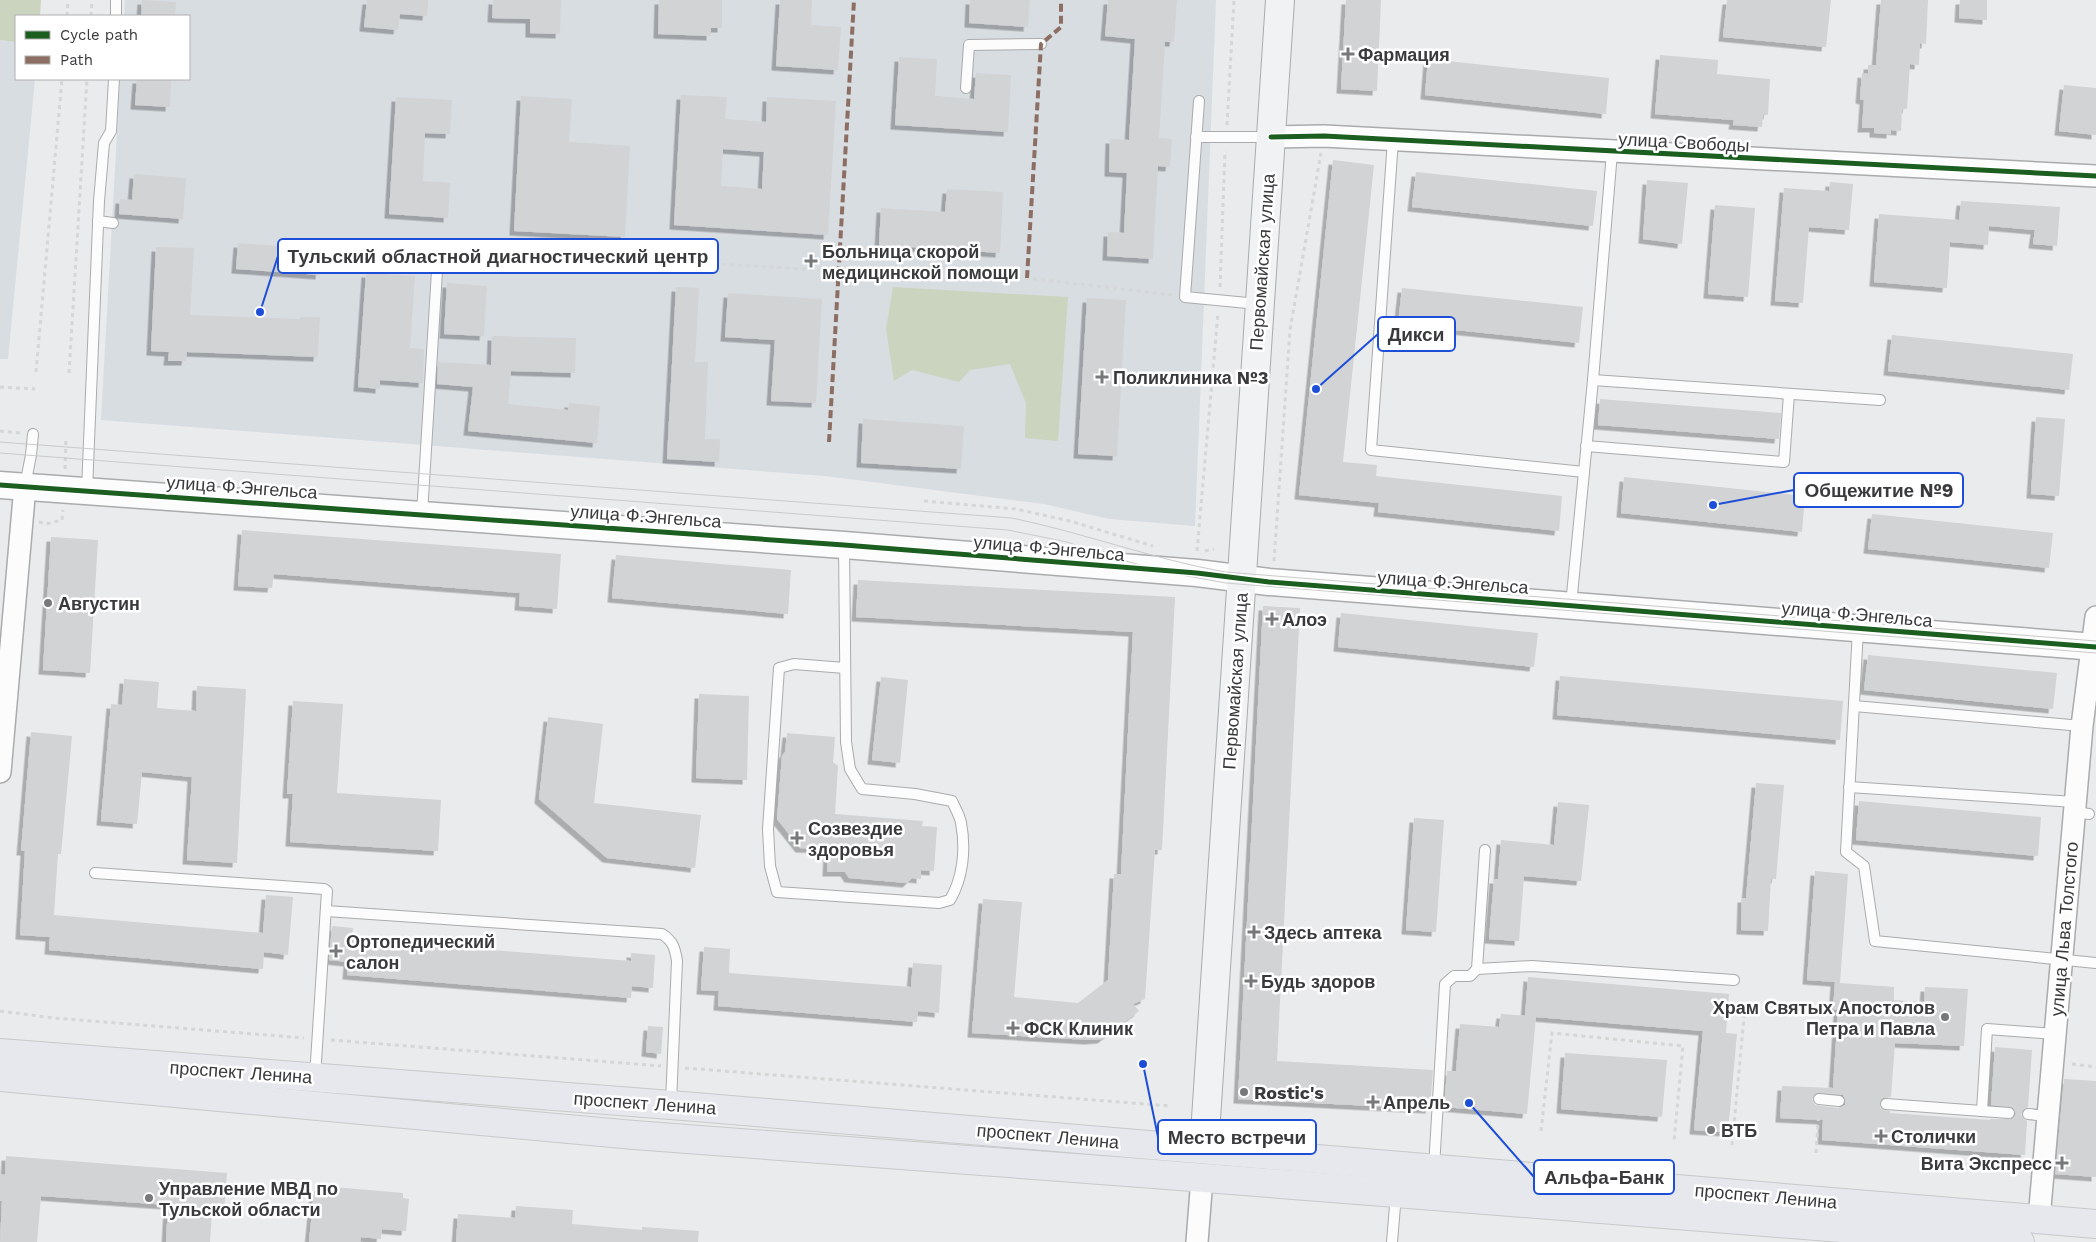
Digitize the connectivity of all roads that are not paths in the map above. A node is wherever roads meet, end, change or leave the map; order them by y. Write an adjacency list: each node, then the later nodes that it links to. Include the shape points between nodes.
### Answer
1 (116, 0): 3 (lane)
2 (1280, 0): 9 (main road, Первомайская улица)
3 (116, 15)
4 (1041, 44): 6 (lane, via 969,46)
5 (114, 80): 13 (lane, via 111,131 104,143)
6 (966, 88)
7 (1199, 101): 8 (lane)
8 (1196, 137): 9 (lane); 16 (lane, via 1185,297)
9 (1271, 137): 10 (street, улица Свободы); 16 (main road, Первомайская улица)
10 (1393, 140): 11 (street, улица Свободы); 22 (lane, via 1371,450)
11 (1612, 152): 12 (street, улица Свободы); 17 (lane)
12 (2096, 176)
13 (98, 222): 14 (lane); 24 (lane)
14 (112, 223)
15 (438, 255): 25 (lane)
16 (1260, 304): 27 (main road, Первомайская улица)
17 (1593, 380): 18 (lane); 21 (lane)
18 (1789, 394): 19 (lane); 21 (lane, via 1784,462)
19 (1880, 400)
20 (33, 434): 23 (lane, via 31,455)
21 (1586, 446): 22 (lane)
22 (1584, 472): 28 (lane)
23 (12, 486): 24 (street, улица Ф.Энгельса); 35 (street)
24 (87, 490): 25 (street, улица Ф.Энгельса)
25 (422, 514): 26 (street, улица Ф.Энгельса)
26 (844, 545): 27 (street, улица Ф.Энгельса); 32 (lane)
27 (1241, 579): 28 (street, улица Ф.Энгельса); 55 (main road, Первомайская улица)
28 (1571, 605): 30 (street, улица Ф.Энгельса)
29 (2096, 617): 31 (street, улица Льва Толстого)
30 (1858, 628): 31 (street, улица Ф.Энгельса); 33 (lane)
31 (2094, 647): 34 (street, улица Льва Толстого)
32 (845, 668): 32 (lane, via 794,664 779,668 768,829 770,866 777,892 939,903 950,900 961,873 962,847 961,822 952,801 862,789 850,769 846,742)
33 (1854, 706): 34 (lane); 36 (lane)
34 (2082, 726): 37 (street, улица Льва Толстого)
35 (0, 772)
36 (1850, 787): 37 (lane); 41 (lane, via 1846,852 1864,866 1875,940)
37 (2080, 809): 41 (street, улица Льва Толстого)
38 (1485, 850): 43 (lane)
39 (95, 873): 40 (lane, via 324,888 328,894)
40 (326, 911): 48 (lane); 52 (lane, via 662,934 670,940 677,961)
41 (2062, 959): 42 (lane); 45 (street, улица Льва Толстого)
42 (2096, 963)
43 (1477, 969): 44 (lane, via 1532,966); 56 (lane, via 1470,976 1454,976 1445,984)
44 (1734, 980)
45 (2055, 1034): 53 (lane, via 1986,1029); 60 (street, улица Льва Толстого, via 2038,1115)
46 (0, 1053): 48 (main road, проспект Ленина)
47 (0, 1077): 57 (main road, проспект Ленина, via 634,1135)
48 (314, 1078): 52 (main road, проспект Ленина)
49 (1819, 1099): 50 (lane)
50 (1839, 1101)
51 (1886, 1104): 53 (lane)
52 (671, 1105): 55 (main road, проспект Ленина)
53 (1982, 1111): 54 (lane)
54 (2009, 1113)
55 (1204, 1149): 56 (main road, проспект Ленина); 57 (main road, Первомайская улица)
56 (1434, 1168): 60 (main road, проспект Ленина)
57 (1202, 1178): 58 (main road, проспект Ленина); 61 (street, Первомайская улица)
58 (1396, 1193): 62 (lane); 63 (main road, проспект Ленина)
59 (2096, 1224): 60 (main road, проспект Ленина)
60 (2038, 1231)
61 (1197, 1242)
62 (1392, 1242)
63 (2020, 1242)

